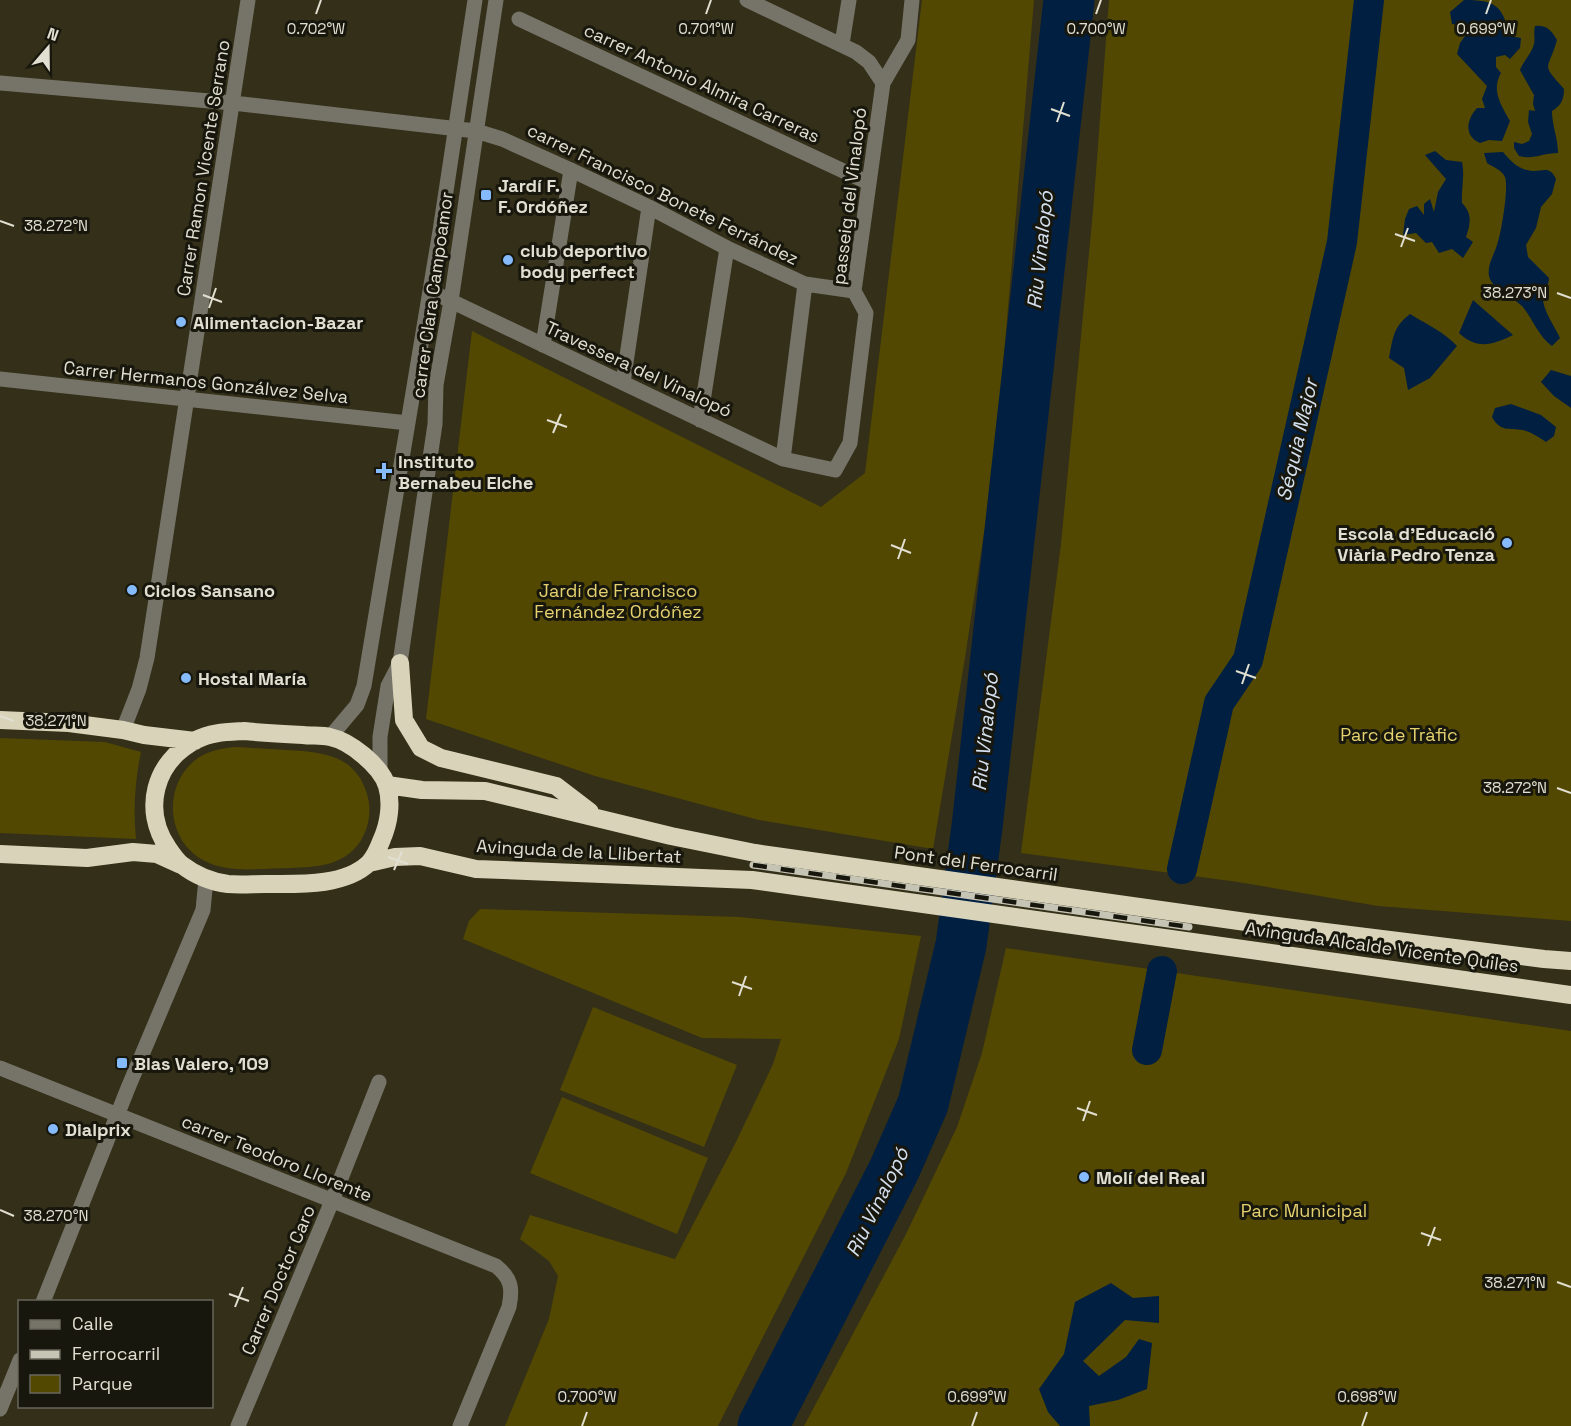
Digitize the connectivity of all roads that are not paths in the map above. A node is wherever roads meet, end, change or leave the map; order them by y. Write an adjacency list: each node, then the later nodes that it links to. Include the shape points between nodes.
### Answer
1 (248, 0): 11 (street, Carrer Ramon Vicente Serrano)
2 (475, 0): 12 (street, carrer Clara Campoamor)
3 (496, 0): 13 (street, carrer Clara Campoamor)
4 (849, 0): 8 (street)
5 (912, 0): 10 (street, passeig del Vinalopó, via 908,40)
6 (752, 1): 8 (street)
7 (519, 19): 15 (street, carrer Antonio Almira Carreras)
8 (843, 44): 10 (street, via 869,62)
9 (0, 83): 11 (street, carrer Francisco Bonete Ferrández)
10 (883, 83): 15 (street, passeig del Vinalopó)
11 (233, 103): 12 (street, carrer Francisco Bonete Ferrández); 25 (street, Carrer Ramon Vicente Serrano)
12 (456, 129): 13 (street, carrer Francisco Bonete Ferrández); 19 (street, carrer Clara Campoamor)
13 (476, 131): 14 (street, carrer Francisco Bonete Ferrández); 21 (street, carrer Clara Campoamor)
14 (571, 170): 16 (street, carrer Francisco Bonete Ferrández); 22 (street)
15 (869, 183): 20 (street, passeig del Vinalopó)
16 (650, 207): 17 (street, carrer Francisco Bonete Ferrández); 24 (street)
17 (727, 248): 18 (street, carrer Francisco Bonete Ferrández); 26 (street)
18 (805, 284): 20 (street, carrer Francisco Bonete Ferrández); 28 (street)
19 (430, 291): 21 (street, Travessera del Vinalopó); 27 (street, carrer Clara Campoamor)
20 (854, 291): 29 (street, passeig del Vinalopó, via 866,313 850,442)
21 (451, 301): 22 (street, Travessera del Vinalopó); 30 (street, carrer Clara Campoamor, via 436,385 435,424)
22 (543, 345): 24 (street, Travessera del Vinalopó)
23 (0, 379): 25 (street, Carrer Hermanos Gonzálvez Selva)
24 (623, 383): 26 (street, Travessera del Vinalopó)
25 (186, 399): 27 (street, Carrer Hermanos Gonzálvez Selva); 32 (street, Carrer Ramon Vicente Serrano, via 147,658)
26 (700, 420): 28 (street, Travessera del Vinalopó)
27 (408, 423): 33 (street, carrer Clara Campoamor, via 364,686 357,705)
28 (783, 459): 29 (street, Travessera del Vinalopó)
29 (836, 470)
30 (400, 663): 35 (street, carrer Clara Campoamor, via 388,686 380,737); 36 (highway, via 404,720 421,748 441,758 556,786)
31 (0, 720): 32 (highway)
32 (123, 730): 34 (highway)
33 (330, 737): 34 (highway, via 244,731 217,732); 35 (highway, via 361,753)
34 (195, 741): 40 (highway, via 174,756 154,793 154,816 160,836)
35 (383, 779): 36 (highway, Avinguda de la Llibertat, via 422,790 485,791); 39 (highway, via 388,819)
36 (596, 816): 37 (highway, Avinguda de la Llibertat)
37 (755, 853): 42 (highway, Pont del Ferrocarril)
38 (0, 854): 40 (highway, via 87,858 133,852 157,854)
39 (369, 863): 41 (highway, via 331,881 305,884 228,884); 43 (highway, Avinguda de la Llibertat, via 420,856 476,869 752,880)
40 (181, 865): 41 (highway)
41 (206, 879): 48 (street, via 203,910)
42 (1191, 914): 44 (highway, Avinguda Alcalde Vicente Quiles)
43 (1187, 940): 45 (highway, Avinguda Alcalde Vicente Quiles)
44 (1571, 960)
45 (1571, 995)
46 (0, 1068): 48 (street, carrer Teodoro Llorente)
47 (379, 1082): 49 (street, Carrer Doctor Caro)
48 (119, 1114): 49 (street, carrer Teodoro Llorente); 50 (street)
49 (332, 1202): 53 (street, Carrer Doctor Caro); 54 (street, carrer Teodoro Llorente, via 496,1266 506,1274 511,1283 509,1307)
50 (44, 1300)
51 (18, 1365): 52 (street)
52 (0, 1410)
53 (238, 1426)
54 (460, 1426)

